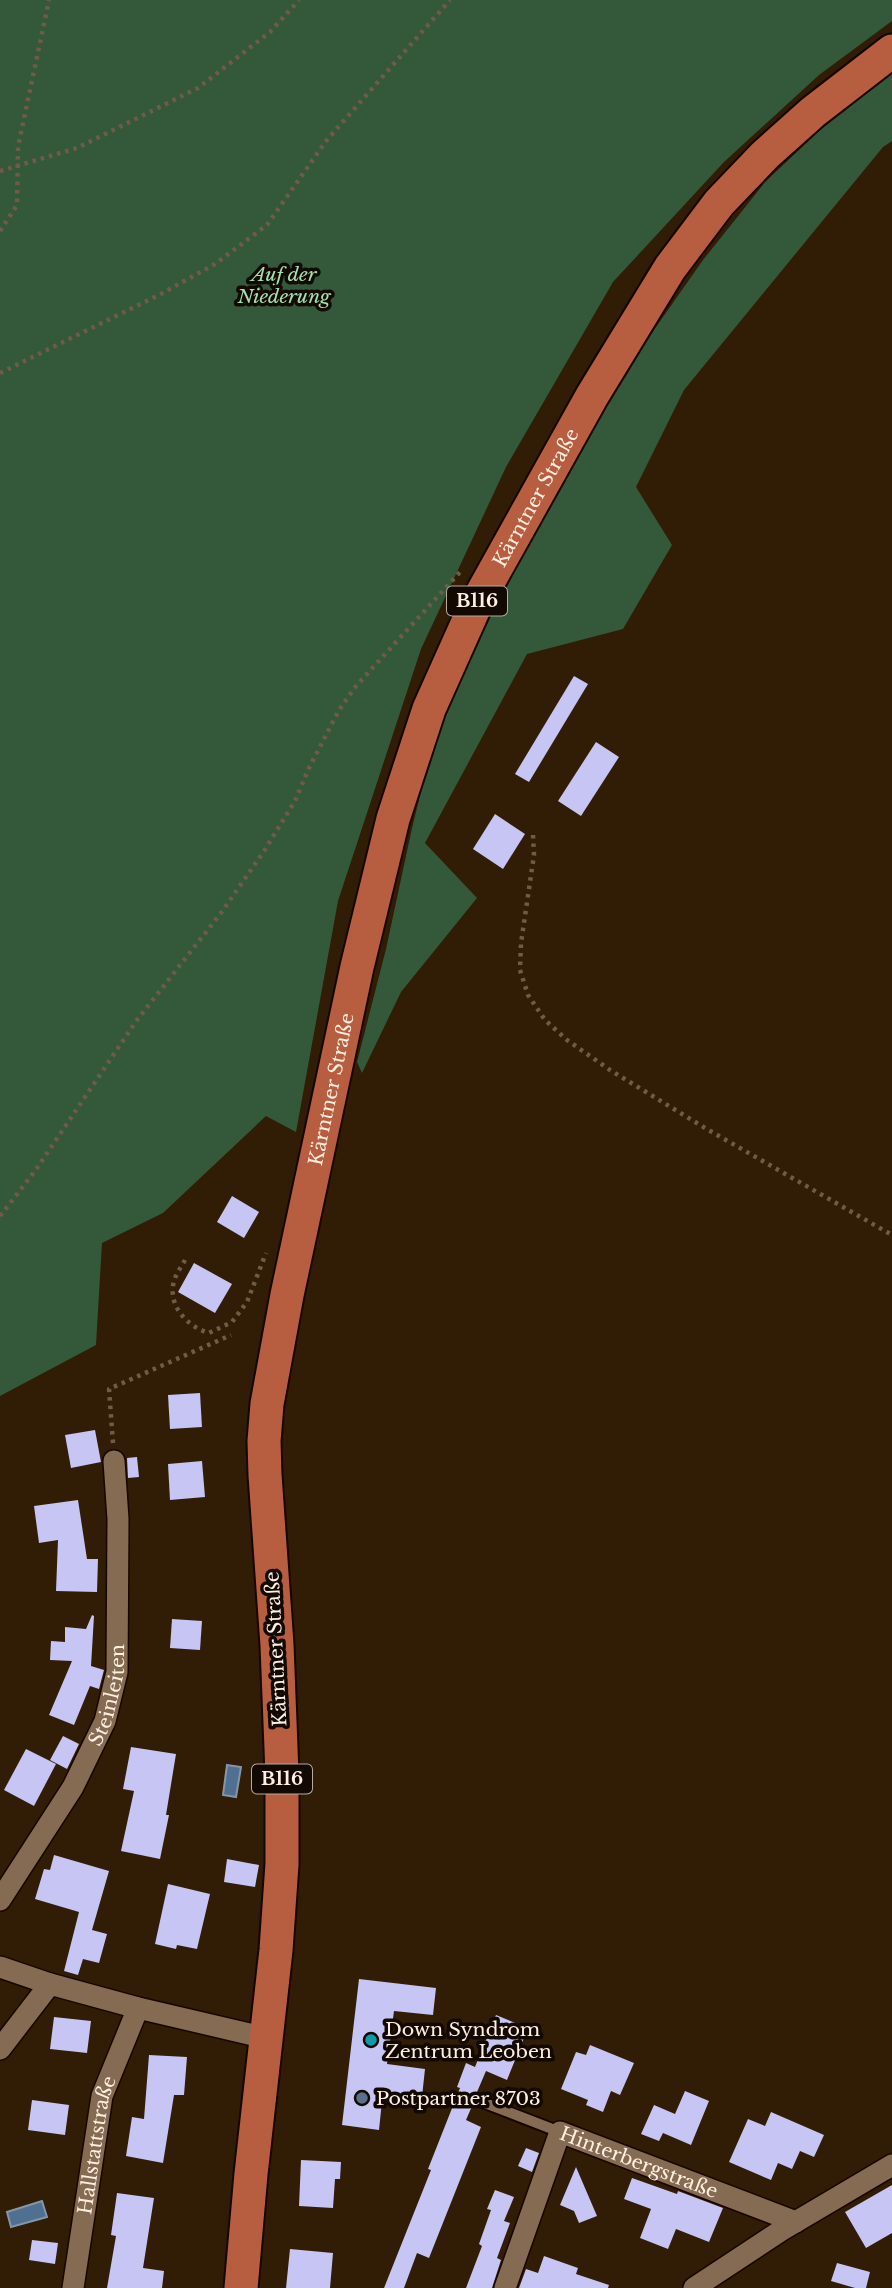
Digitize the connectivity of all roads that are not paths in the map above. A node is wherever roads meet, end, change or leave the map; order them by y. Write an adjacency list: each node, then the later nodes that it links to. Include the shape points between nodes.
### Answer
1 (892, 51): 7 (main road, Kärntner Straße / B116, via 765,155 719,203 670,268 592,396 476,604 429,709 393,819 357,967 267,1404 265,1475 277,1645 282,1864)
2 (114, 1461): 3 (street, Steinleiten, via 117,1672 105,1721 73,1787)
3 (0, 1900)
4 (0, 1967): 5 (street)
5 (50, 1984): 6 (street); 8 (street)
6 (138, 2008): 7 (street); 13 (street, Hallstattstraße, via 102,2096)
7 (266, 2038): 14 (main road, Kärntner Straße / B116)
8 (0, 2049)
9 (477, 2100): 10 (lane)
10 (560, 2132): 12 (street, Hinterbergstraße); 15 (street, Hinterbergstraße)
11 (892, 2165): 12 (street)
12 (796, 2222): 16 (street)
13 (74, 2288)
14 (241, 2288)
15 (505, 2288)
16 (694, 2288)

